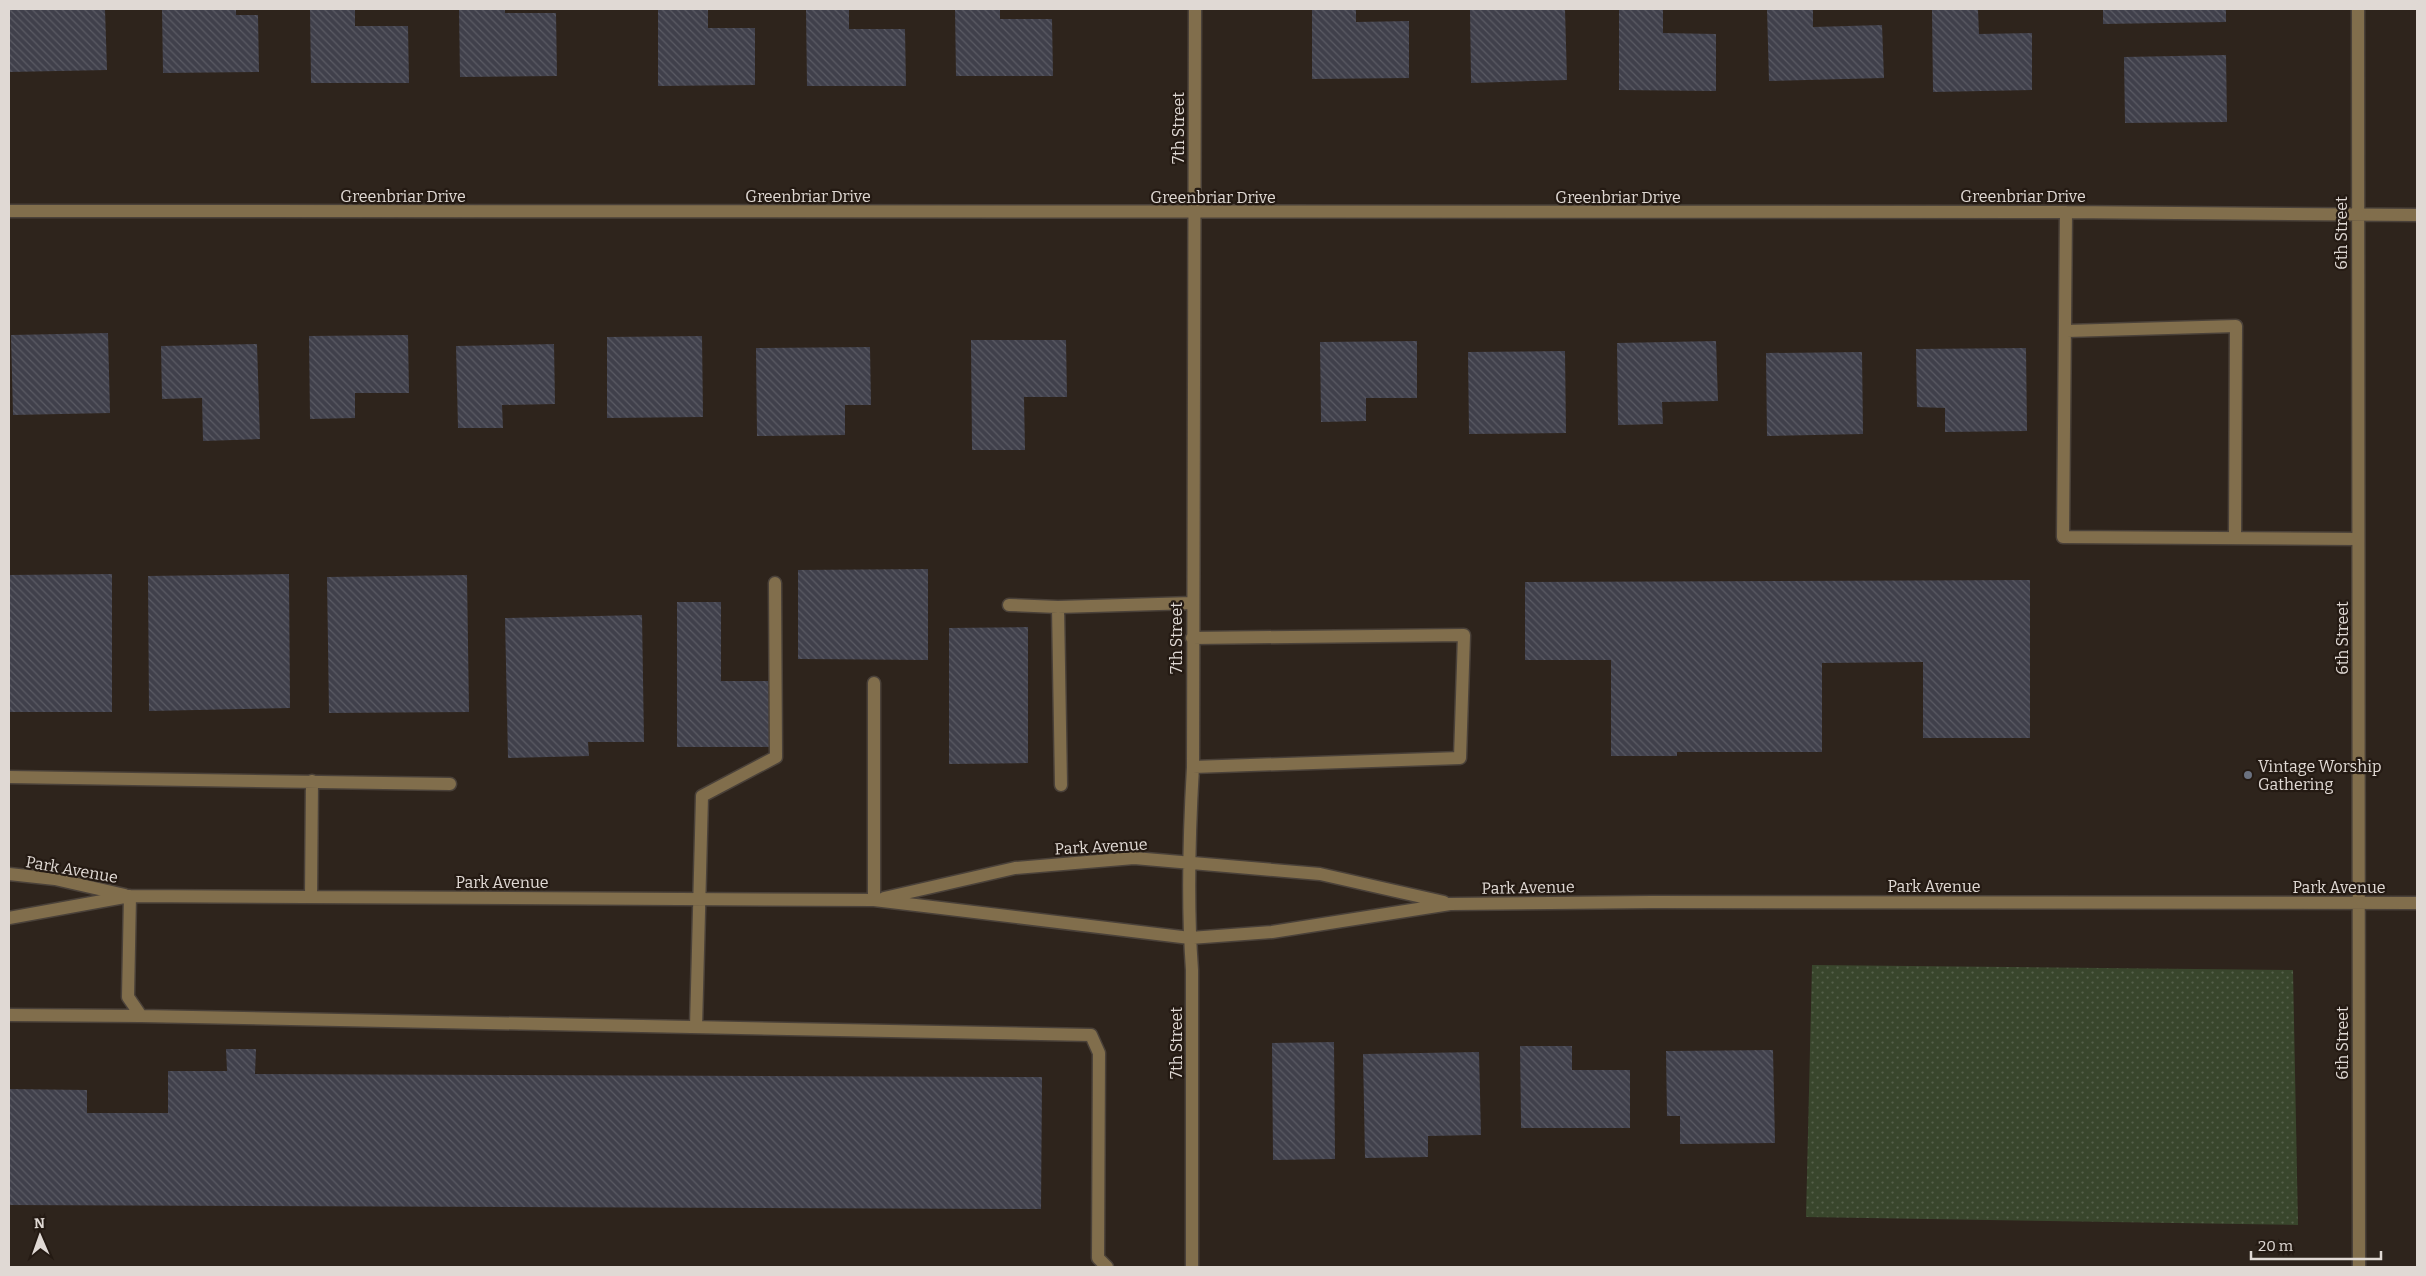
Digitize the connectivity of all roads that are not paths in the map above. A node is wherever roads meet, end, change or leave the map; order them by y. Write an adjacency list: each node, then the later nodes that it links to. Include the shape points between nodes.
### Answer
1 (1195, 9): 5 (street, 7th Street)
2 (2358, 9): 6 (street, 6th Street)
3 (9, 211): 5 (street, Greenbriar Drive)
4 (2066, 212): 5 (street, Greenbriar Drive); 6 (street, Greenbriar Drive); 8 (street)
5 (1194, 213): 12 (street, 7th Street)
6 (2358, 214): 7 (street, Greenbriar Drive); 10 (street, 6th Street)
7 (2417, 215)
8 (2066, 331): 9 (street, via 2063,537); 9 (street, via 2236,326)
9 (2236, 538): 10 (street)
10 (2358, 539): 28 (street, 6th Street)
11 (775, 583): 26 (street, via 776,757 702,796)
12 (1192, 604): 14 (street); 15 (street, 7th Street)
13 (1009, 605): 14 (street)
14 (1058, 607): 21 (street)
15 (1192, 638): 17 (street, 7th Street); 17 (street, via 1464,635 1460,758)
16 (874, 683): 27 (street)
17 (1193, 767): 22 (street, 7th Street)
18 (9, 777): 19 (street)
19 (312, 781): 20 (street); 25 (street)
20 (450, 784)
21 (1062, 785)
22 (1190, 863): 27 (street, Park Avenue, via 1134,858 1015,868); 29 (street, Park Avenue, via 1320,874); 32 (street, 7th Street)
23 (9, 874): 24 (street, Park Avenue, via 55,879)
24 (130, 896): 25 (street, Park Avenue); 31 (street, Park Avenue); 34 (street, via 128,997)
25 (311, 897): 26 (street, Park Avenue)
26 (699, 899): 27 (street, Park Avenue); 35 (street)
27 (874, 900): 32 (street, Park Avenue)
28 (2358, 903): 29 (street, Park Avenue); 30 (street, Park Avenue); 38 (street, 6th Street)
29 (1450, 904): 32 (street, Park Avenue, via 1272,932)
30 (2417, 904)
31 (9, 918)
32 (1190, 938): 37 (street, 7th Street)
33 (9, 1015): 34 (street)
34 (140, 1016): 35 (street)
35 (696, 1027): 36 (street, via 1091,1034 1099,1053 1098,1258)
36 (1107, 1267)
37 (1192, 1267)
38 (2359, 1267)

